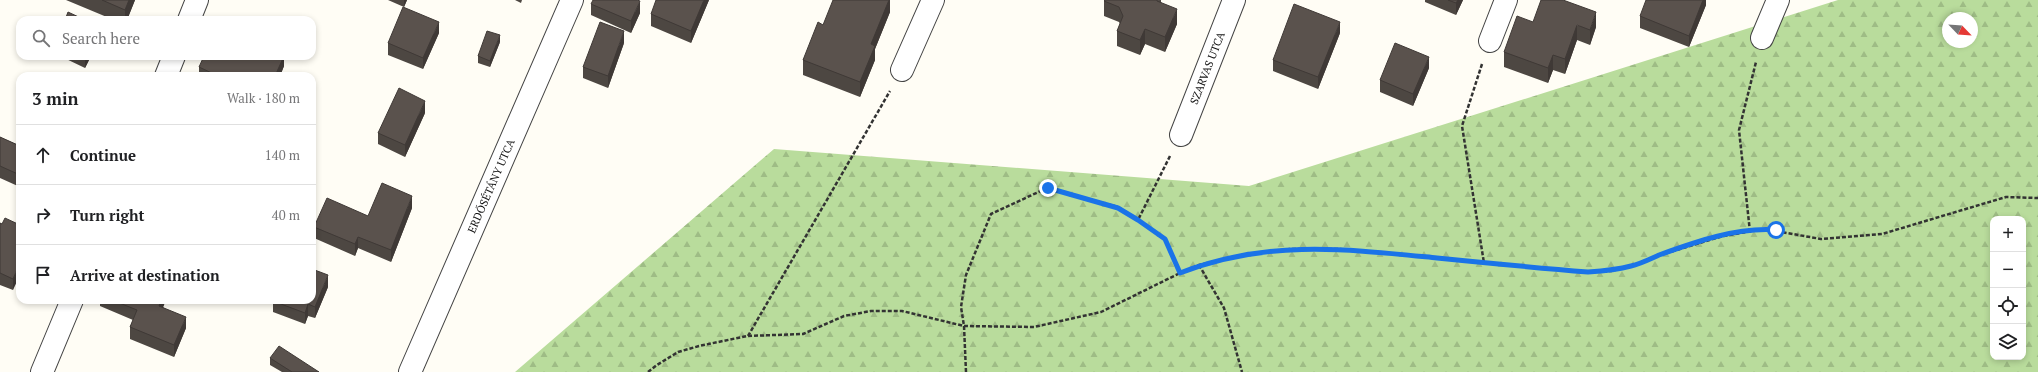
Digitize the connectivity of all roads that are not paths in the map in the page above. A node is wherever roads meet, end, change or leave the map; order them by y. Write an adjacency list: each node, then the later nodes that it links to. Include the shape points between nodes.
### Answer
1 (198, 0): 7 (street)
2 (572, 0): 16 (street, ERDŐSÉTÁNY UTCA)
3 (933, 0): 11 (street)
4 (1234, 0): 13 (street, SZARVAS UTCA)
5 (1506, 0): 9 (street)
6 (1778, 0): 8 (street)
7 (191, 16)
8 (1762, 38)
9 (1490, 41)
10 (172, 60): 12 (street)
11 (902, 70)
12 (168, 72)
13 (1181, 135)
14 (70, 304): 15 (street)
15 (42, 372)
16 (410, 372)

